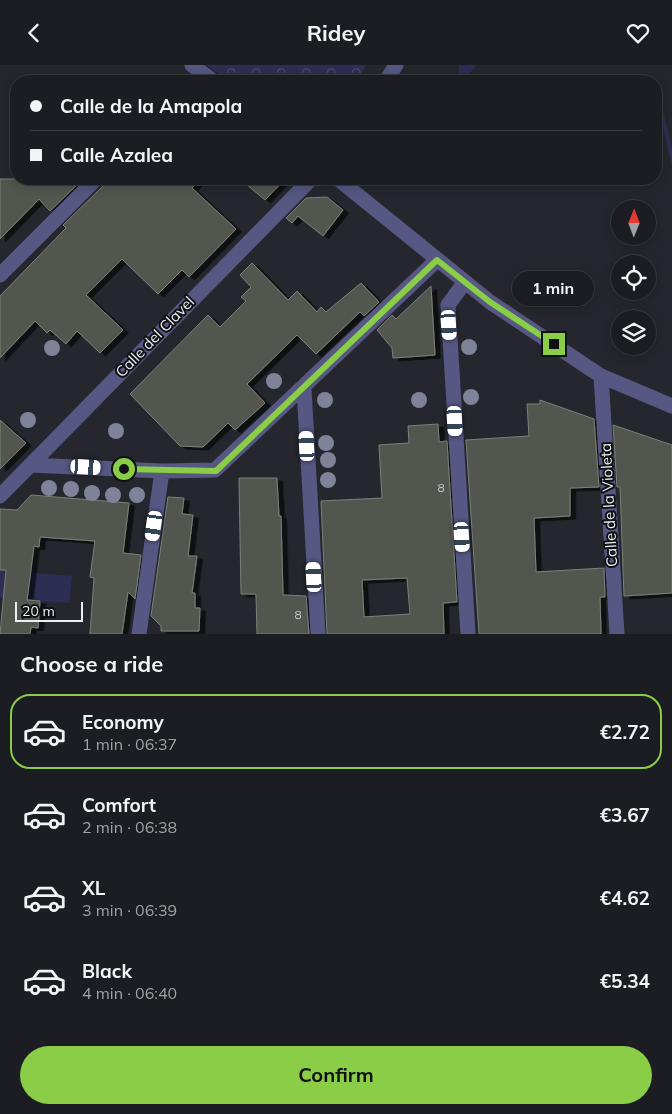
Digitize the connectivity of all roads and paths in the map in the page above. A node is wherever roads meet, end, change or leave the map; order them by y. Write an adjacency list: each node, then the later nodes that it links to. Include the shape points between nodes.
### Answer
1 (90, 185): 5 (street)
2 (305, 185): 10 (street, Calle del Clavel)
3 (345, 185): 4 (street)
4 (437, 260): 6 (street); 8 (street)
5 (0, 275)
6 (464, 283): 7 (street); 15 (street, via 448,305)
7 (601, 376): 9 (street); 16 (street, Calle de la Violeta)
8 (304, 389): 11 (street, via 216,471); 14 (street)
9 (672, 406)
10 (30, 465): 11 (street); 12 (street, Calle del Clavel)
11 (162, 471): 13 (street)
12 (0, 496)
13 (139, 634)
14 (318, 634)
15 (468, 634)
16 (616, 634)

